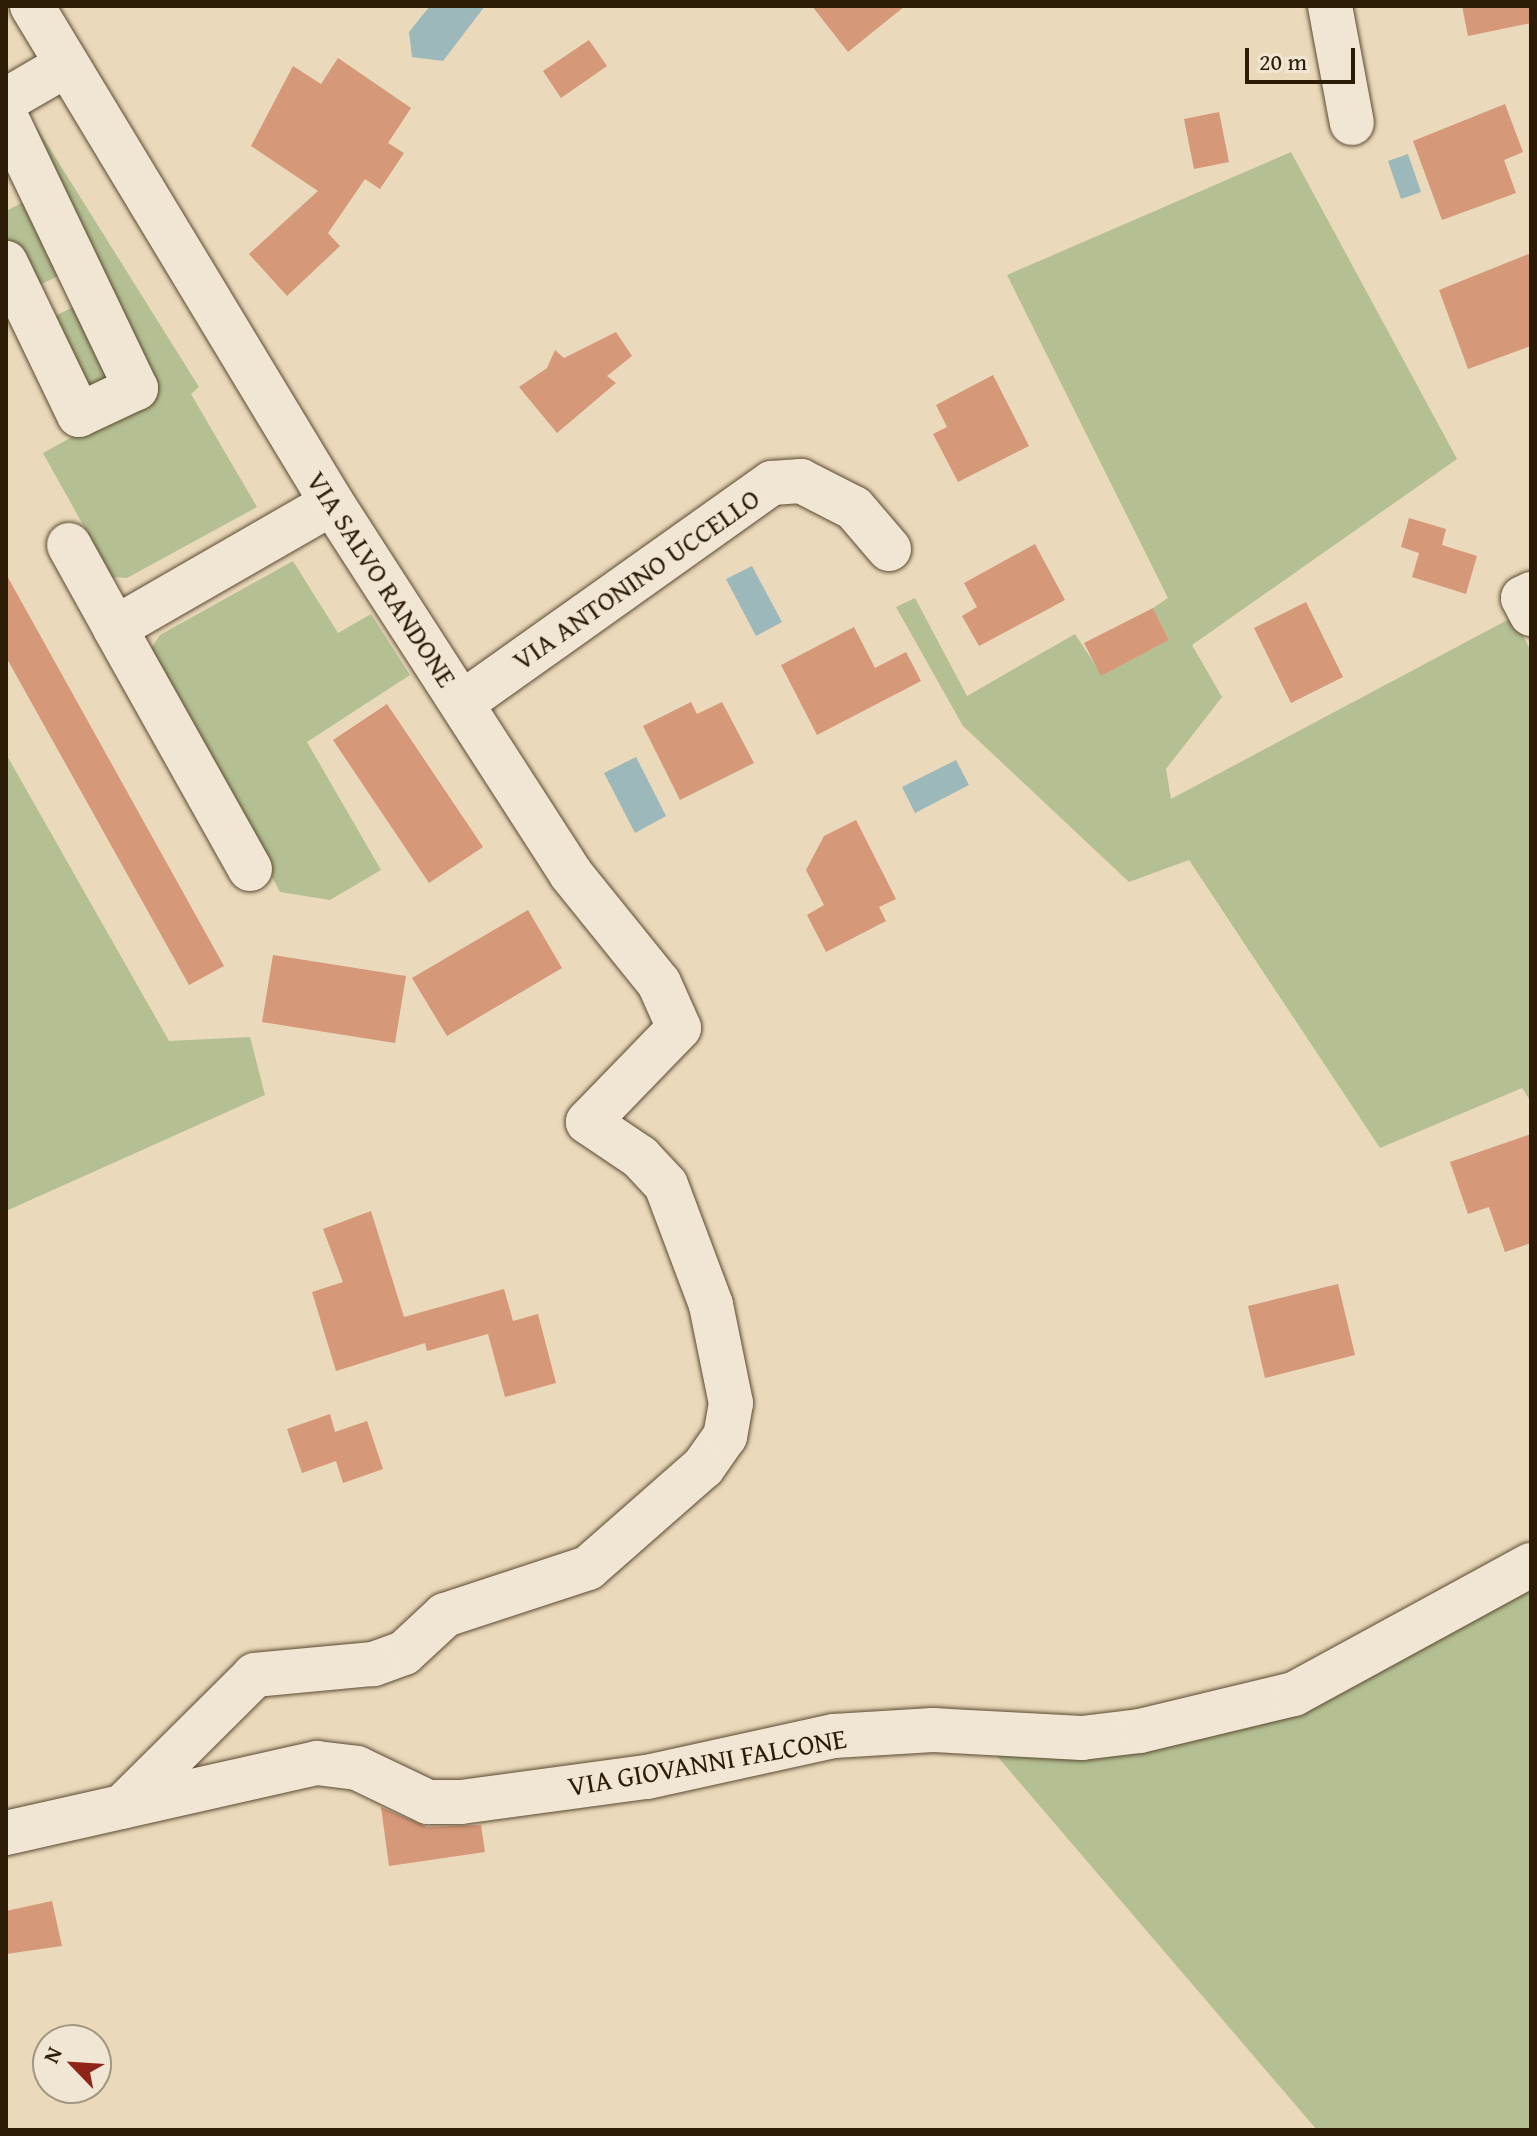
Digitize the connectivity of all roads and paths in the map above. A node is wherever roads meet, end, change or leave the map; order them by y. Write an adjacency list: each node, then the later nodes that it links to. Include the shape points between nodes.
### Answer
1 (32, 6): 3 (street, VIA SALVO RANDONE)
2 (1330, 6): 6 (street)
3 (63, 67): 4 (street); 11 (street, VIA SALVO RANDONE)
4 (6, 100)
5 (6, 117): 7 (street)
6 (1352, 123)
7 (21, 186): 9 (street)
8 (6, 263): 10 (street)
9 (86, 283): 10 (street); 10 (street, via 136,388 79,415)
10 (29, 311)
11 (332, 503): 16 (street); 17 (street, VIA SALVO RANDONE)
12 (69, 545): 16 (street)
13 (889, 549): 17 (street, VIA ANTONINO UCCELLO, via 854,508 801,481 772,483)
14 (1531, 594): 15 (street, via 1523,598)
15 (1531, 614)
16 (115, 628): 18 (street)
17 (462, 703): 20 (street, VIA SALVO RANDONE, via 571,874 659,983 679,1028 588,1122 640,1157 666,1185 711,1305 731,1403 725,1436 703,1467 588,1568 445,1615 404,1653 373,1664 255,1675)
18 (250, 869)
19 (1531, 1565): 20 (street, VIA GIOVANNI FALCONE, via 1294,1694 1140,1731 1082,1738 933,1730 834,1736 647,1777 461,1802 428,1802 357,1768 317,1763)
20 (122, 1807): 21 (street, VIA GIOVANNI FALCONE)
21 (6, 1833)

